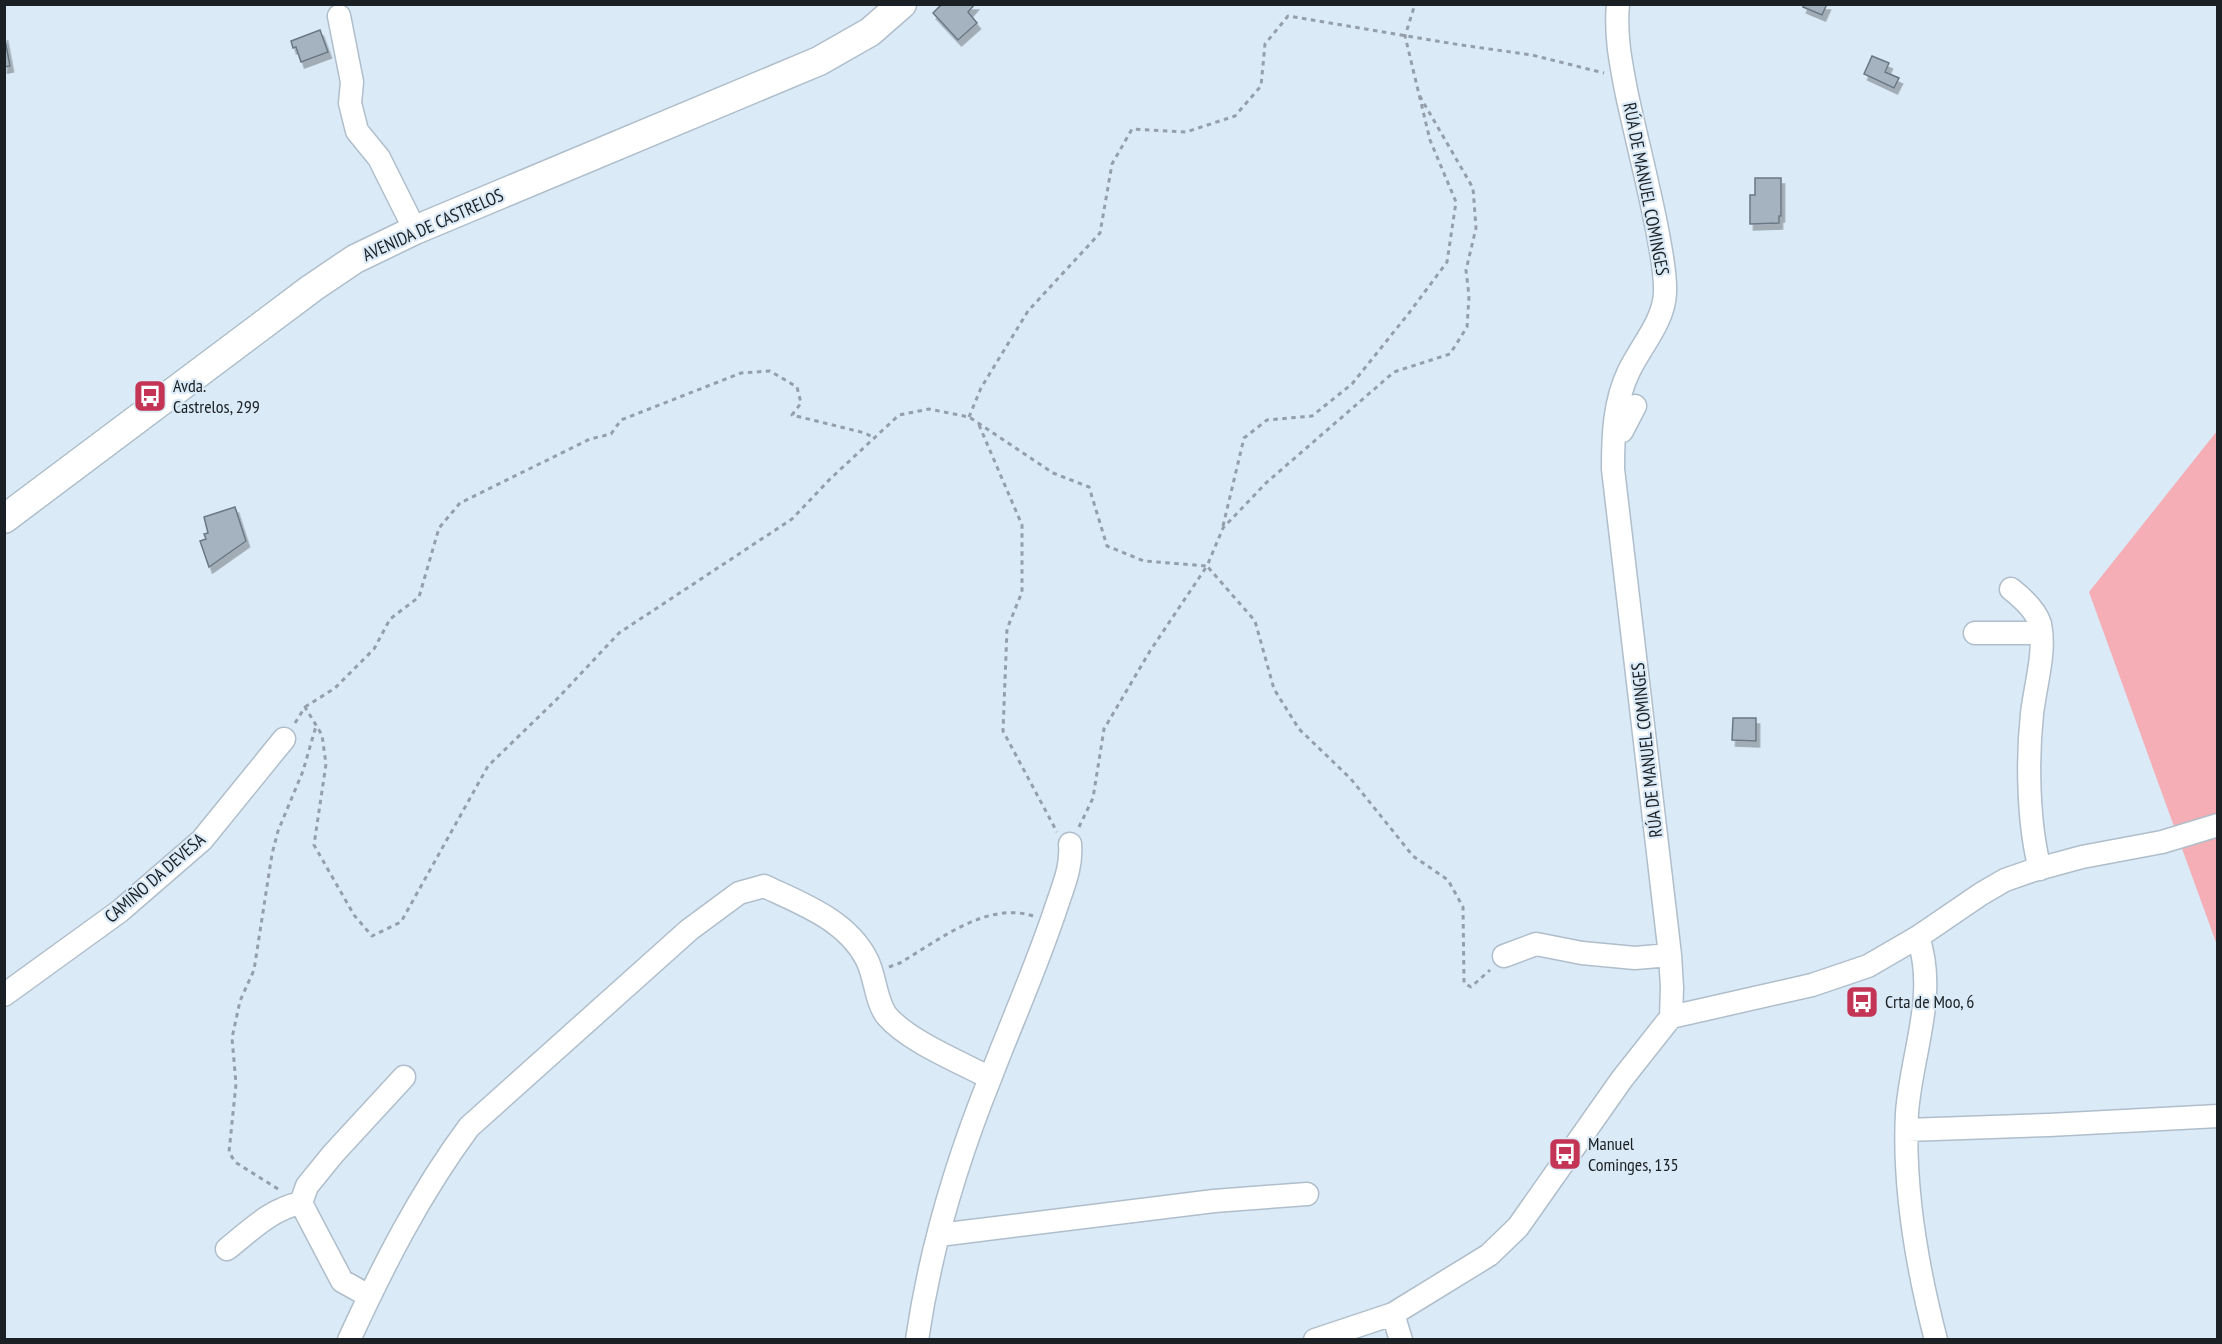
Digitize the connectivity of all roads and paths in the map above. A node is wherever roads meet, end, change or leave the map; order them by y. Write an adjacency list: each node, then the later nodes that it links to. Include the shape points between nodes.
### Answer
1 (902, 4): 8 (main road, AVENIDA DE CASTRELOS, via 870,32 819,61)
2 (1415, 4): 5 (path)
3 (1618, 4): 6 (street, RÚA DE MANUEL COMINGES, via 1617,40)
4 (339, 16): 8 (street, via 357,131 379,158)
5 (1406, 36): 6 (path, via 1532,55); 7 (path); 10 (path, via 1288,16 1265,44 1261,86 1235,116 1186,132 1132,129 1112,164 1100,233 1028,311 981,388)
6 (1623, 76): 12 (street, RÚA DE MANUEL COMINGES, via 1654,212 1666,294 1661,312 1617,400)
7 (1418, 93): 15 (path, via 1430,140 1456,202 1447,262 1352,384 1312,416 1267,420 1244,438); 15 (path, via 1473,188 1476,228 1466,270 1470,296 1467,327 1450,354 1394,372 1266,483)
8 (415, 230): 14 (main road, AVENIDA DE CASTRELOS, via 355,260 312,288)
9 (1635, 406): 12 (street, via 1622,431)
10 (969, 417): 11 (path); 13 (path, via 929,409 899,415)
11 (979, 423): 16 (path, via 1053,473 1089,487 1107,546 1144,561); 24 (path, via 1022,525 1022,592 1007,628 1003,731 1057,831)
12 (1613, 432): 28 (street, RÚA DE MANUEL COMINGES, via 1613,469)
13 (874, 438): 20 (path, via 792,415 801,403 797,387 770,371 741,373 621,420 611,434 590,439 460,503 439,528 419,597 390,619 374,649 335,688); 21 (path, via 792,519 619,633 488,766 400,922 372,936 354,915 314,844 326,764 322,735)
14 (4, 519)
15 (1223, 528): 16 (path)
16 (1207, 566): 24 (path, via 1104,729 1093,798); 29 (path, via 1255,621 1274,689 1299,729 1351,779 1413,856 1448,880 1463,907 1464,983 1471,987)
17 (2011, 589): 19 (street, via 2024,599 2040,622)
18 (1975, 633): 19 (street)
19 (2040, 633): 25 (street, via 2030,765 2033,840)
20 (305, 707): 21 (path); 22 (path)
21 (316, 726): 38 (path, via 272,854 254,970 240,1001 232,1038 236,1083 229,1152 235,1162)
22 (284, 739): 31 (street, CAMIÑO DA DEVESA, via 202,840 120,911)
23 (2217, 825): 25 (street, via 2162,842)
24 (1070, 843): 26 (street, via 1071,861)
25 (2040, 869): 27 (street, via 2005,880)
26 (1052, 922): 30 (path, via 1018,911 985,915 900,963); 34 (street)
27 (1918, 937): 32 (street, via 1868,966 1812,985); 36 (street, via 1925,962 1923,1016)
28 (1670, 955): 29 (street, via 1635,958 1536,944); 32 (street, RÚA DE MANUEL COMINGES)
29 (1504, 956)
30 (871, 973): 34 (street, via 886,1015 910,1035); 41 (street, via 867,959 848,934 823,914 764,886 739,893 689,930 469,1127 441,1165)
31 (4, 994)
32 (1671, 1017): 42 (street, via 1622,1079 1518,1227 1489,1255)
33 (404, 1077): 38 (street, via 333,1154 307,1186)
34 (990, 1078): 39 (street)
35 (2217, 1116): 36 (street)
36 (1907, 1130): 47 (street, via 1910,1199 1922,1285)
37 (1307, 1194): 39 (street, via 1214,1201)
38 (301, 1203): 40 (street, via 284,1206 269,1215); 41 (street, via 342,1281)
39 (939, 1235): 44 (street)
40 (227, 1249)
41 (369, 1296): 43 (street)
42 (1393, 1314): 45 (street); 46 (street)
43 (349, 1340)
44 (917, 1340)
45 (1315, 1340)
46 (1401, 1340)
47 (1935, 1340)

